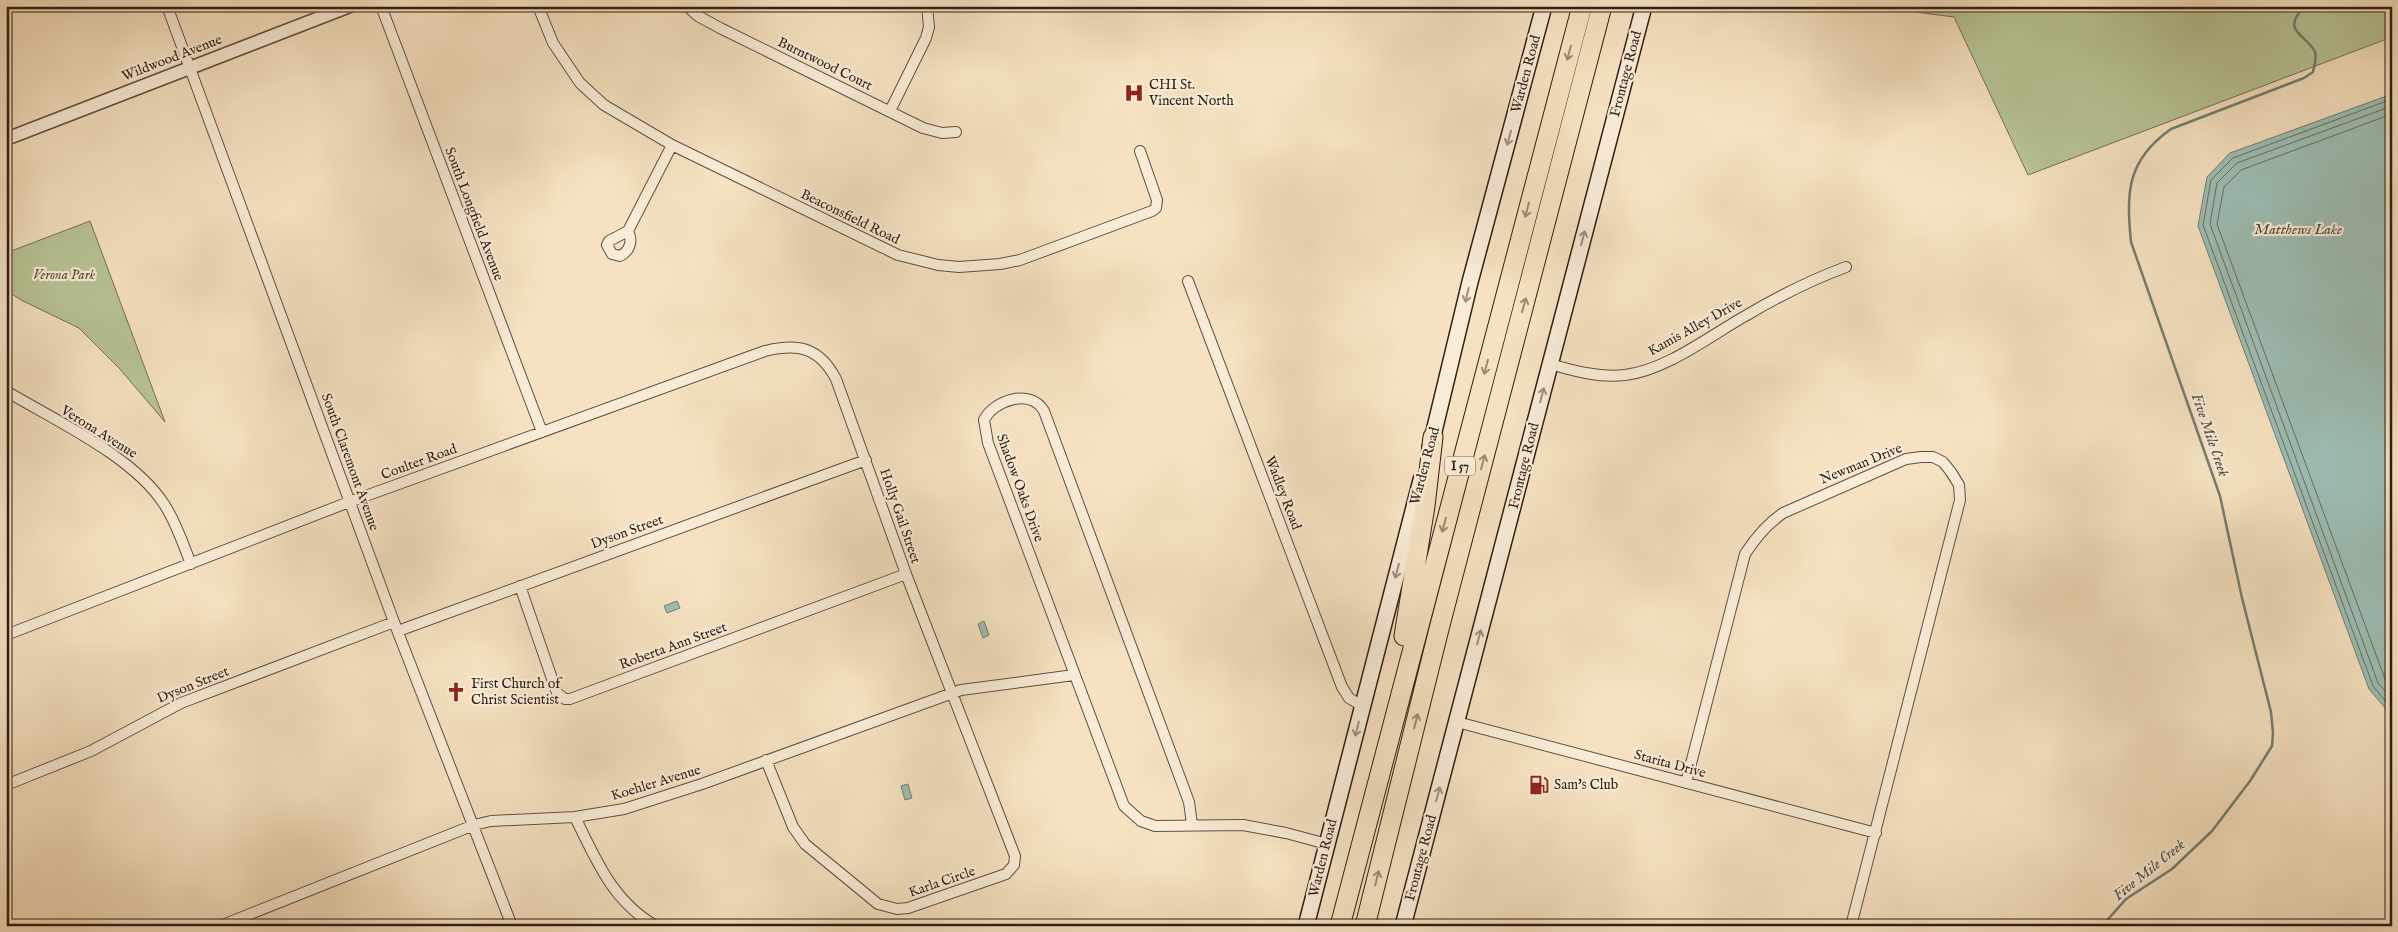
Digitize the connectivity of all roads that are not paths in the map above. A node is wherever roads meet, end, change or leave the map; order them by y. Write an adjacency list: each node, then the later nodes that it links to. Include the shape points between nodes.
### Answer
1 (167, 6): 11 (street, South Claremont Avenue)
2 (350, 6): 11 (street, Wildwood Avenue)
3 (381, 6): 23 (street, South Longfield Avenue)
4 (538, 6): 15 (street, Beaconsfield Road, via 553,43 580,83 604,105)
5 (687, 6): 12 (street, Burntwood Court, via 720,28)
6 (927, 6): 12 (street, via 929,27 926,38)
7 (1544, 6): 24 (main road, Warden Road, one-way to 24)
8 (1582, 6): 36 (highway, I 57, one-way to 36)
9 (1602, 6): 50 (highway, I 57, one-way to 9)
10 (1644, 6): 21 (main road, Frontage Road, one-way to 10)
11 (190, 67): 14 (street, Wildwood Avenue); 26 (street, South Claremont Avenue)
12 (890, 111): 13 (street, Burntwood Court, via 923,128 942,133)
13 (956, 132)
14 (6, 139)
15 (672, 145): 16 (street, Beaconsfield Road, via 883,249 922,262 960,268 1020,260 1152,211 1157,200); 17 (street)
16 (1140, 150)
17 (628, 231)
18 (1846, 267): 21 (street, Kamis Alley Drive, via 1805,283 1687,350 1640,372 1611,376)
19 (1188, 281): 34 (street, Wadley Road, via 1342,687 1349,698)
20 (816, 354): 23 (street, Coulter Road, via 796,346 765,351); 25 (street, Holly Gail Street, via 826,362 836,378)
21 (1550, 364): 35 (main road, Frontage Road, one-way to 21)
22 (6, 391): 27 (street, Verona Avenue, via 107,451 143,478 170,515)
23 (542, 432): 26 (street, Coulter Road)
24 (1432, 437): 34 (main road, Warden Road, one-way to 34); 36 (highway, via 1425,506)
25 (866, 460): 28 (street, Holly Gail Street); 29 (street, Dyson Street)
26 (349, 502): 27 (street, Coulter Road); 30 (street, South Claremont Avenue)
27 (191, 564): 31 (street, Coulter Road)
28 (906, 574): 29 (street, Roberta Ann Street, via 570,699 557,693); 33 (street, Holly Gail Street)
29 (520, 586): 30 (street, Dyson Street)
30 (396, 626): 39 (street, Dyson Street, via 181,703 91,751); 42 (street, South Claremont Avenue)
31 (6, 635)
32 (1074, 675): 33 (street, Koehler Avenue); 41 (street, Shadow Oaks Drive, via 1124,806 1131,815 1148,824); 41 (street, Shadow Oaks Drive, via 984,427 984,420 992,408 1023,397 1043,408 1064,461 1189,802)
33 (953, 693): 37 (street, Koehler Avenue); 37 (street, Karla Circle, via 1015,856 1014,865 1006,874 908,908 878,904 838,873 800,837)
34 (1362, 706): 44 (main road, Warden Road, one-way to 44)
35 (1457, 722): 38 (street, Starita Drive); 51 (main road, Frontage Road, one-way to 35)
36 (1386, 746): 49 (highway, I 57)
37 (766, 760): 40 (street, Koehler Avenue, via 650,803)
38 (1686, 783): 43 (street, Starita Drive); 43 (street, Newman Drive, via 1745,554 1755,538 1782,512 1906,459 1933,458 1943,462 1951,472 1958,485 1960,500)
39 (6, 785)
40 (575, 817): 42 (street, Koehler Avenue, via 491,821); 47 (street, via 619,898)
41 (1192, 824): 44 (street, Shadow Oaks Drive, via 1243,825)
42 (474, 825): 45 (street, Koehler Avenue); 46 (street, South Claremont Avenue)
43 (1876, 833): 52 (street, Newman Drive)
44 (1327, 844): 48 (main road, Warden Road)
45 (220, 926)
46 (512, 926)
47 (656, 926)
48 (1306, 926)
49 (1340, 926)
50 (1365, 926)
51 (1404, 926)
52 (1851, 926)

